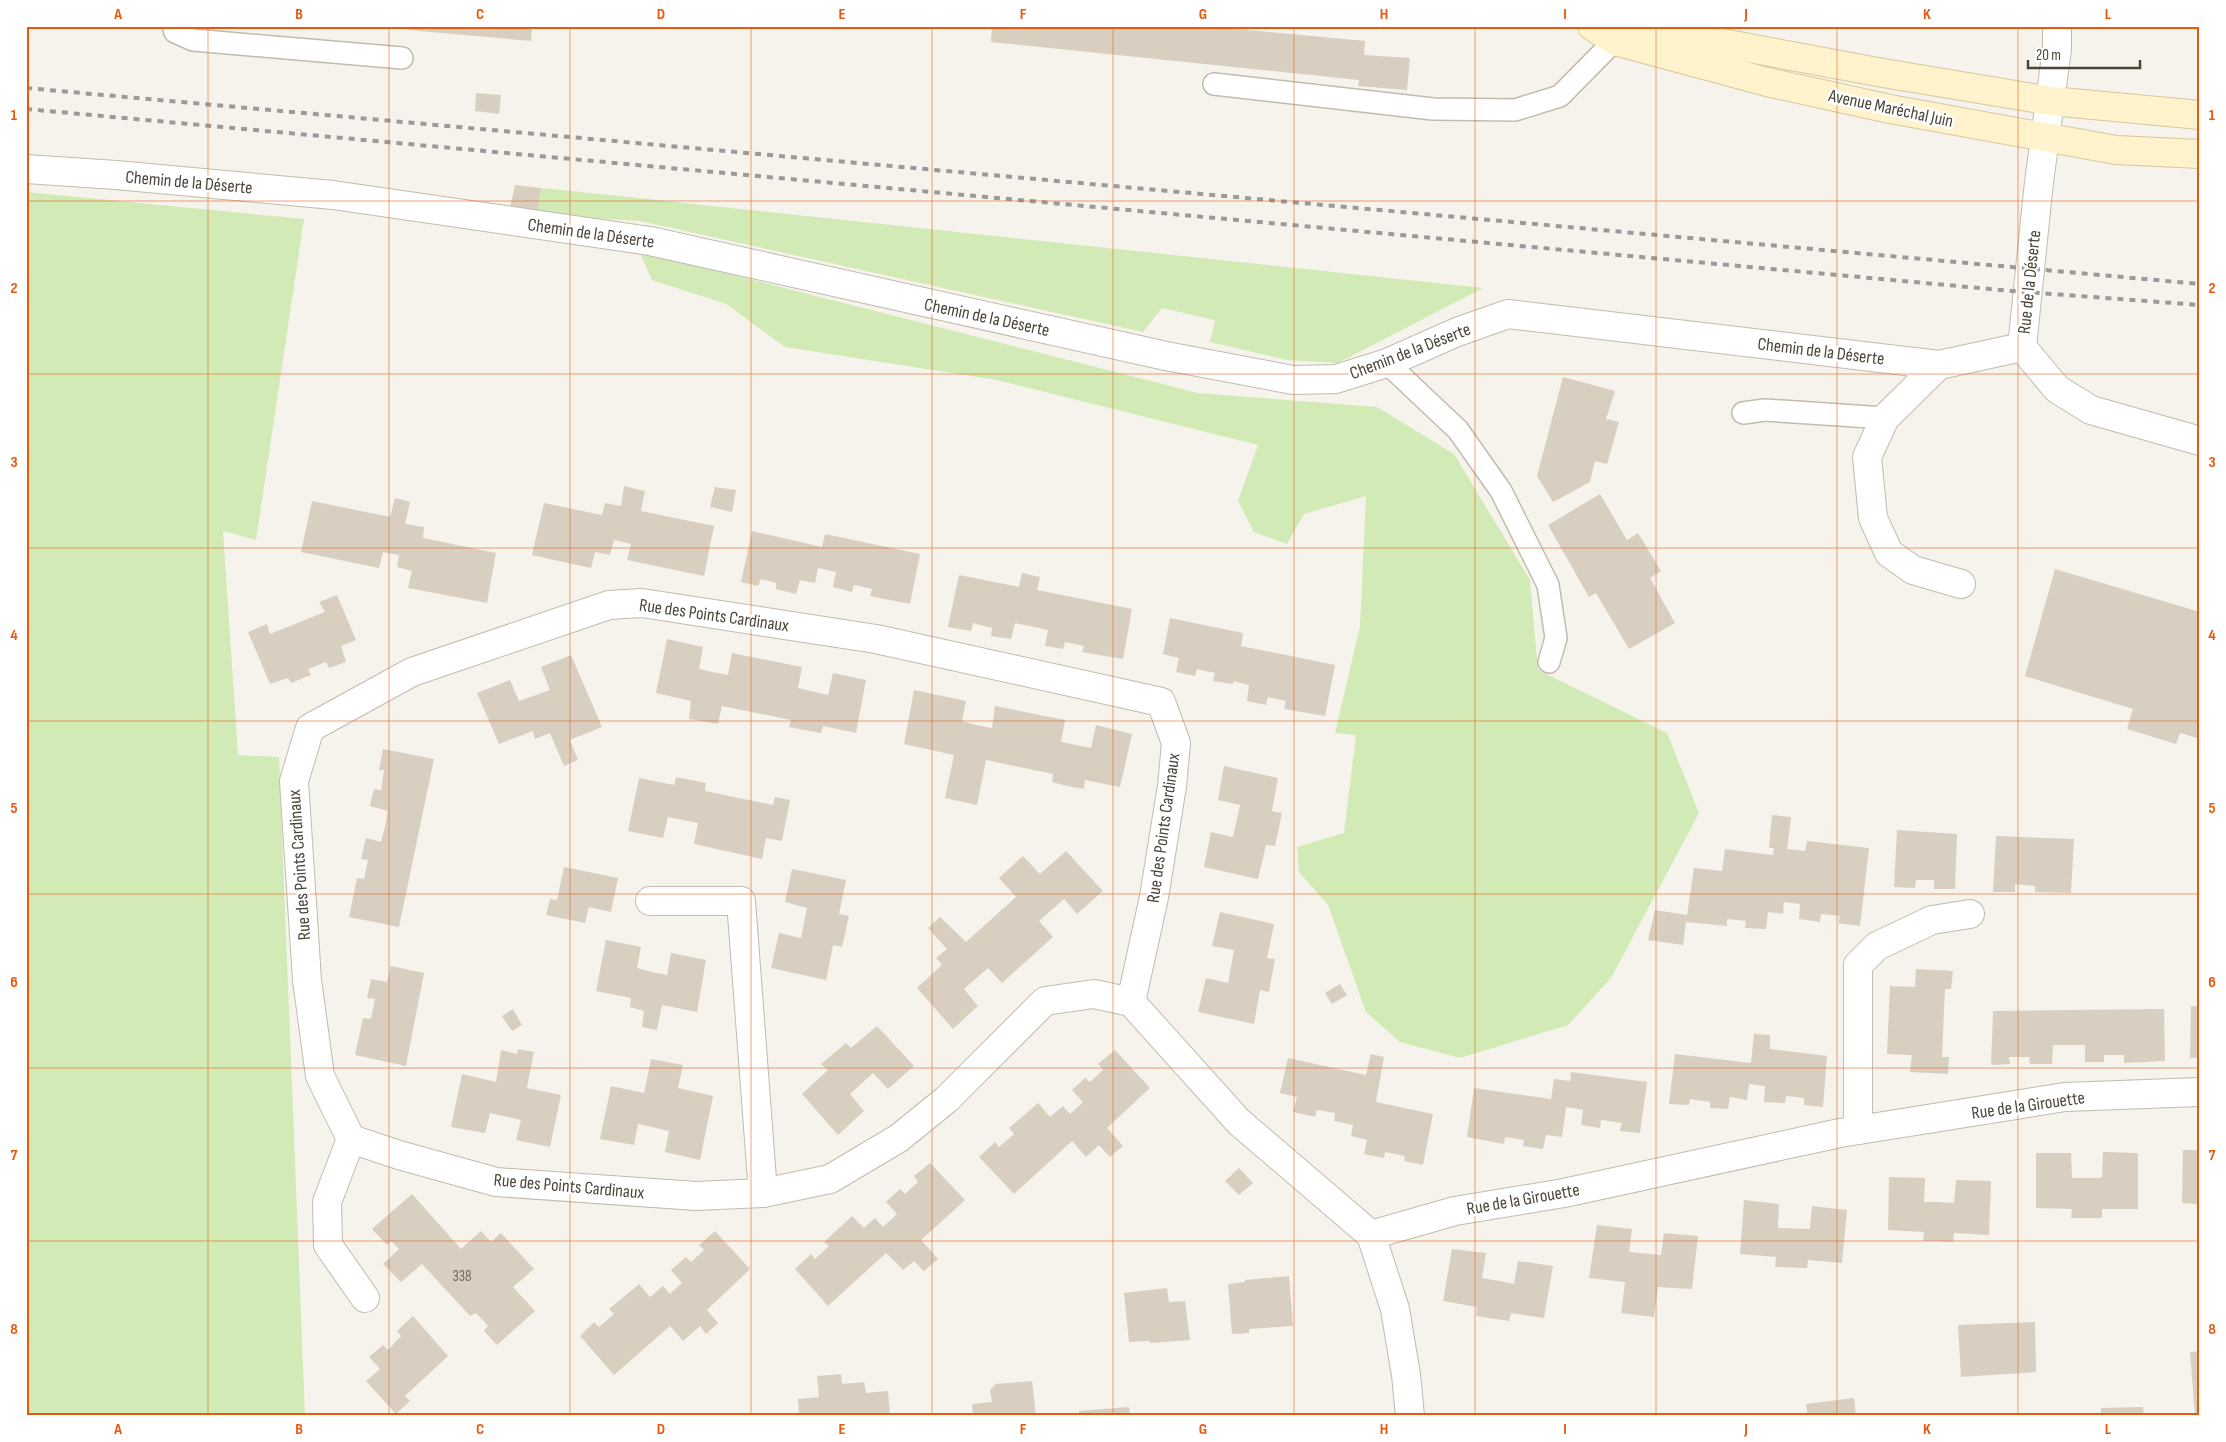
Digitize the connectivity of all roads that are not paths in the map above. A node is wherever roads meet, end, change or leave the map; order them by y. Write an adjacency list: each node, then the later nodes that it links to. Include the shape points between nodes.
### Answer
1 (173, 26): 5 (lane, via 175,32 193,40)
2 (1592, 26): 4 (main road, Avenue Maréchal Juin)
3 (2057, 26): 7 (street, Rue de la Déserte)
4 (1625, 31): 6 (lane, via 1560,96 1515,110 1432,110); 7 (main road, Avenue Maréchal Juin); 9 (main road, Avenue Maréchal Juin, via 1767,82)
5 (402, 58)
6 (1214, 84)
7 (2051, 101): 8 (main road, Avenue Maréchal Juin); 9 (street, Rue de la Déserte)
8 (2200, 115)
9 (2045, 138): 10 (main road, Avenue Maréchal Juin, via 2116,150); 12 (street, Rue de la Déserte)
10 (2200, 154)
11 (26, 169): 13 (street, Chemin de la Déserte, via 333,196 650,241 1166,356 1293,380 1336,379)
12 (2022, 347): 14 (street, Chemin de la Déserte); 17 (street, Rue de la Déserte, via 2057,388 2091,410)
13 (1387, 363): 14 (street, Chemin de la Déserte, via 1508,314); 19 (lane, via 1458,430 1501,491 1548,586 1556,638)
14 (1939, 365): 16 (street)
15 (1743, 413): 16 (lane, via 1765,410)
16 (1885, 418): 18 (street, via 1867,457 1873,518 1889,553 1913,570)
17 (2200, 441)
18 (1961, 584)
19 (1550, 662)
20 (650, 901): 26 (street, via 741,900)
21 (1970, 914): 24 (street, via 1932,920 1877,946 1858,965)
22 (1131, 1002): 25 (street, Rue des Points Cardinaux, via 1154,897 1172,786 1176,744 1160,702 876,639 642,603 609,605 412,672 310,728 294,780 307,980 320,1076); 26 (street, Rue des Points Cardinaux, via 1094,994 1045,1002 947,1099 899,1138 830,1179); 27 (street, via 1240,1122)
23 (2200, 1092): 24 (street, Rue de la Girouette, via 2065,1097)
24 (1858, 1130): 27 (street, Rue de la Girouette, via 1564,1193 1455,1211)
25 (352, 1138): 26 (street, Rue des Points Cardinaux, via 399,1155 496,1182 696,1196); 28 (street, via 326,1202 328,1245)
26 (763, 1193)
27 (1371, 1235): 29 (street, via 1395,1309)
28 (365, 1298)
29 (1410, 1416)

